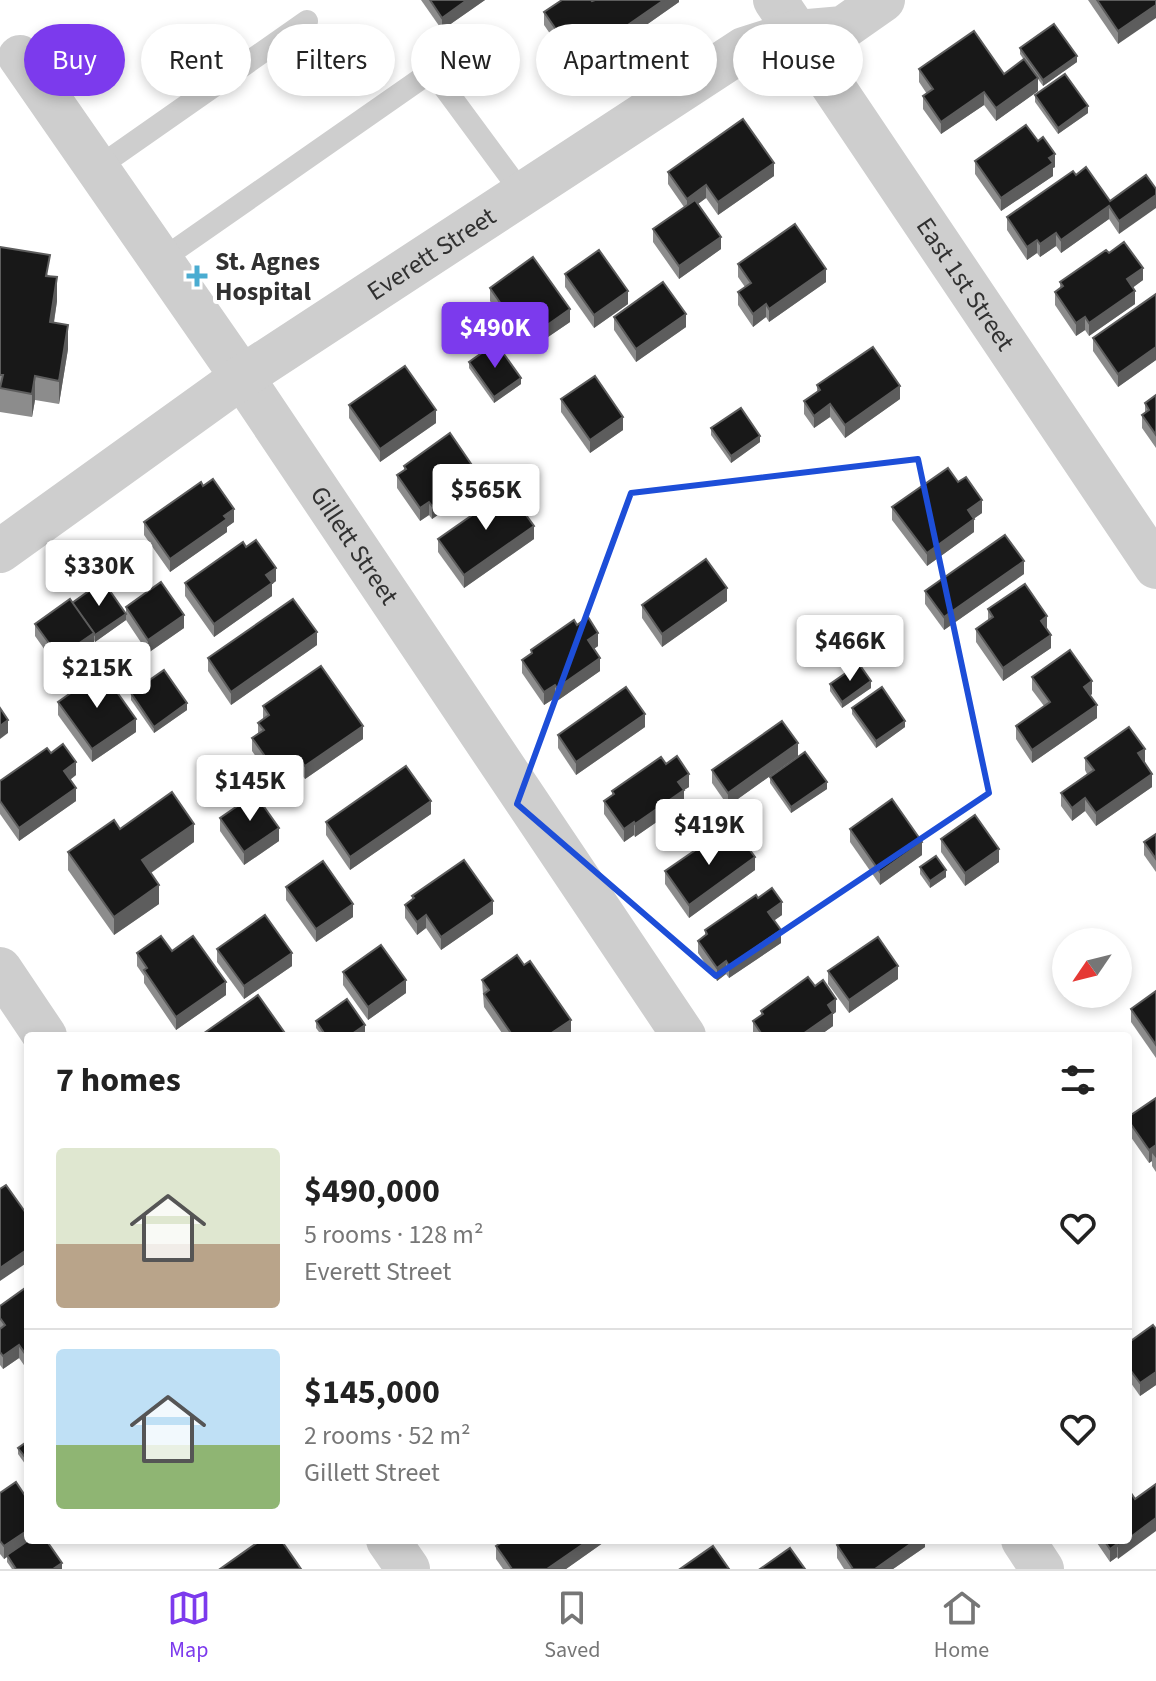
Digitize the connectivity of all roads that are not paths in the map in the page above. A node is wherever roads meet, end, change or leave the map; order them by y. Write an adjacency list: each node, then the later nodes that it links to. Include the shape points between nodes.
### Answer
1 (883, 0): 2 (street, Everett Street, via 843,28)
2 (786, 16): 6 (street, Everett Street, via 744,49); 10 (street, East 1st Street)
3 (307, 21): 5 (lane)
4 (20, 57): 5 (street, Gillett Street)
5 (97, 168): 7 (street, Gillett Street)
6 (522, 193): 7 (lane, via 432,71); 8 (street, Everett Street)
7 (161, 260): 8 (street, Gillett Street)
8 (242, 377): 9 (street, Everett Street); 13 (street, Gillett Street)
9 (0, 551)
10 (1156, 567)
11 (0, 969): 12 (street)
12 (42, 1032)
13 (681, 1032)
14 (391, 1544): 16 (street)
15 (1026, 1544): 17 (street)
16 (408, 1569)
17 (1042, 1569)

